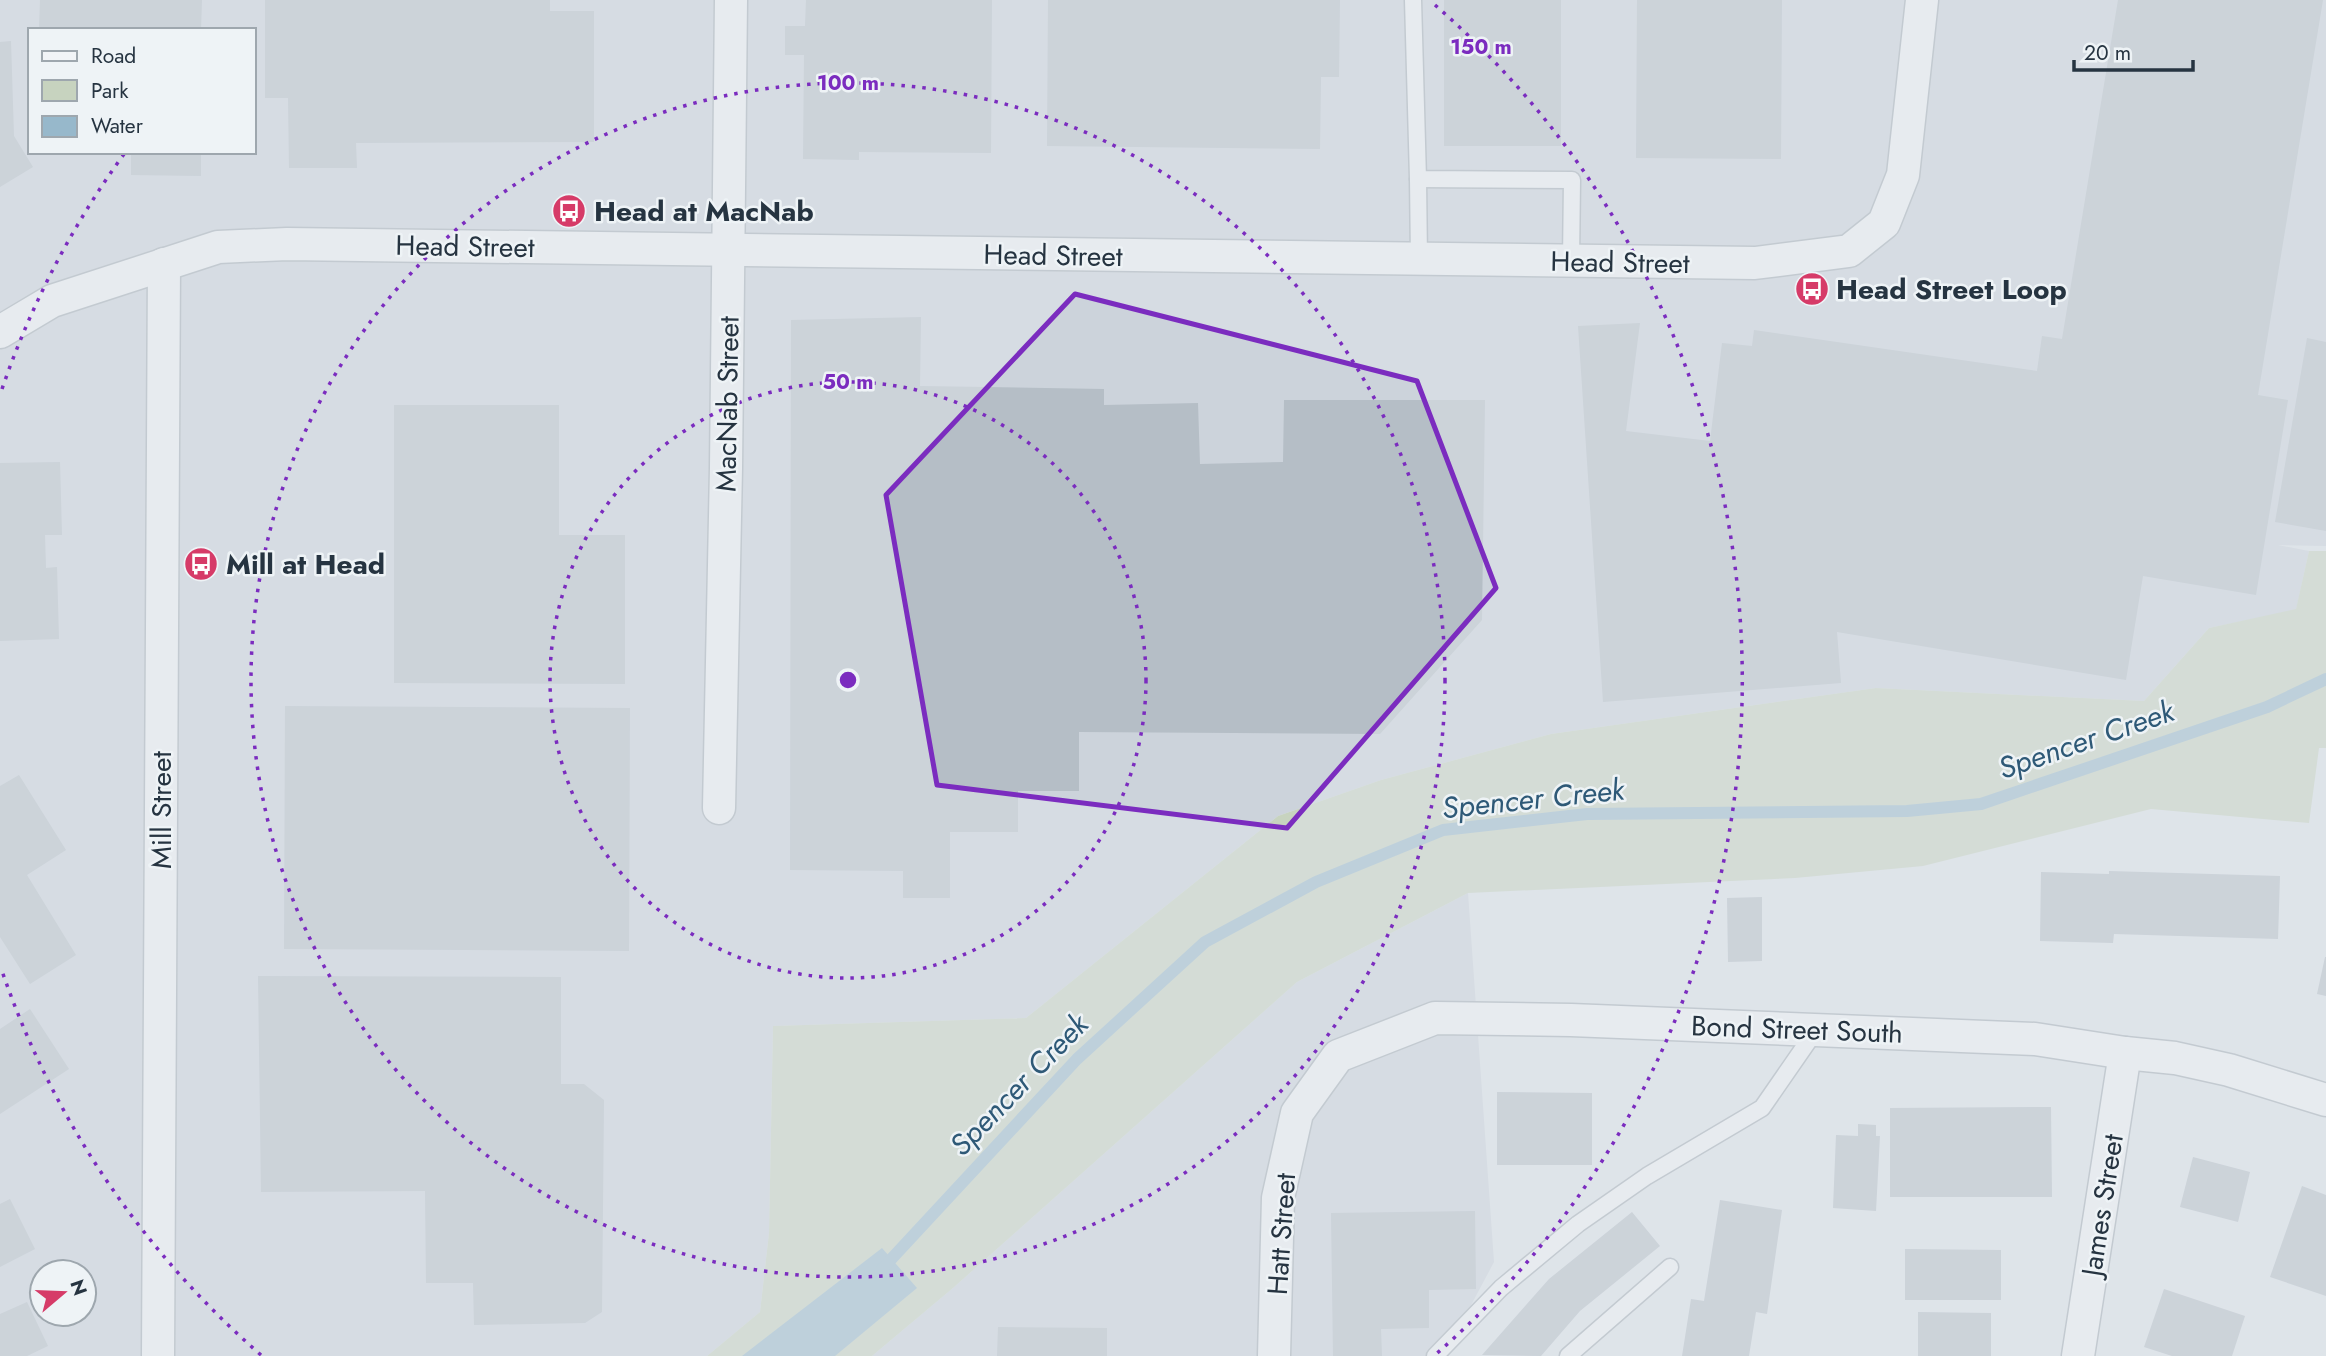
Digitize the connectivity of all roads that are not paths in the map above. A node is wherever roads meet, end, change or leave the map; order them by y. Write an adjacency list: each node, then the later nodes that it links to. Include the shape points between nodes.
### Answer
1 (730, 0): 5 (street, MacNab Street)
2 (1413, 0): 4 (lane)
3 (1922, 0): 7 (street, Head Street, via 1903,175 1884,223 1849,251 1755,263)
4 (1418, 179): 6 (lane); 7 (lane, via 1572,180)
5 (728, 250): 6 (street, Head Street); 8 (street, Head Street, via 287,244 218,247); 10 (street, MacNab Street)
6 (1419, 259): 7 (street, Head Street)
7 (1571, 261)
8 (164, 264): 9 (street, Head Street, via 52,301); 16 (street, Mill Street)
9 (0, 332)
10 (719, 808)
11 (1816, 1030): 12 (street, Bond Street South, via 2035,1039); 14 (street, Bond Street South, via 1435,1018 1338,1056); 18 (lane, via 1762,1108 1577,1224 1501,1289)
12 (2125, 1053): 13 (street, Bond Street South, via 2229,1070); 20 (street, James Street)
13 (2326, 1100)
14 (1297, 1113): 17 (street, Hatt Street, via 1278,1198)
15 (1670, 1267): 19 (lane)
16 (158, 1356)
17 (1274, 1356)
18 (1435, 1356)
19 (1567, 1356)
20 (2078, 1356)

